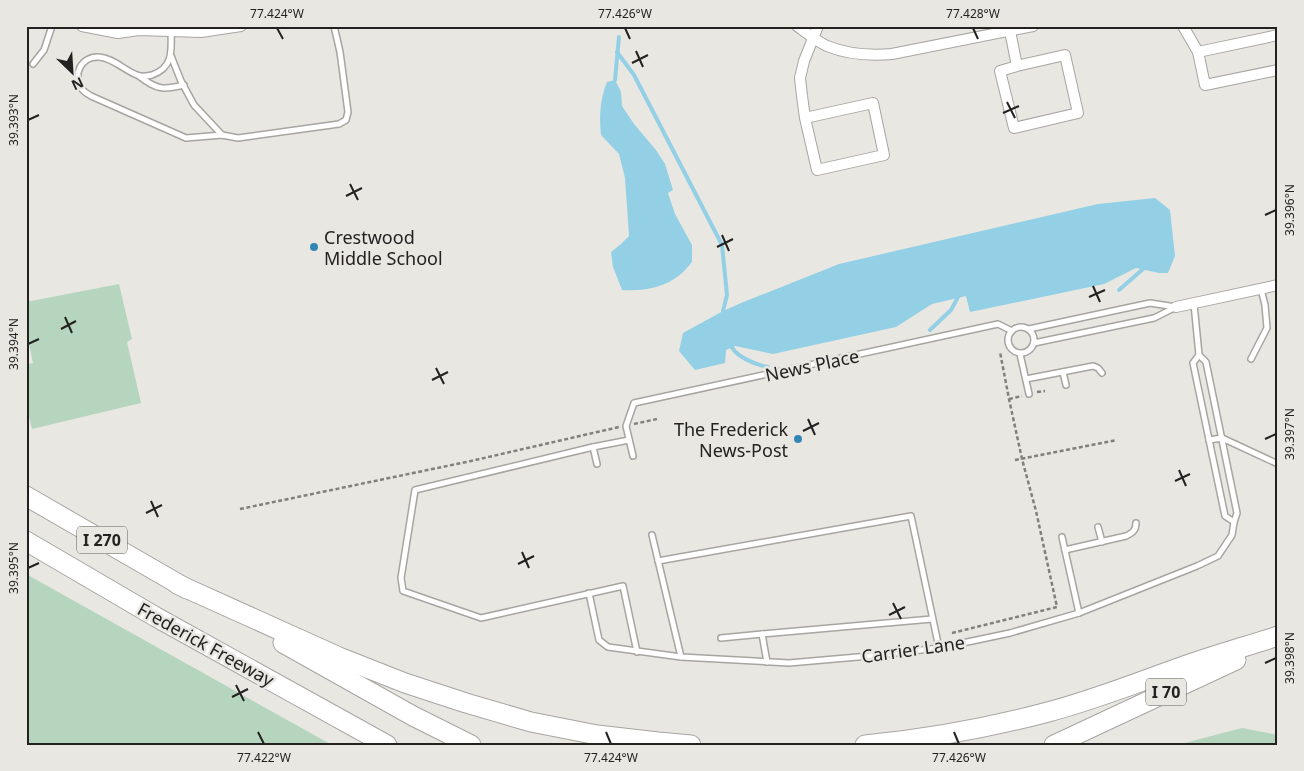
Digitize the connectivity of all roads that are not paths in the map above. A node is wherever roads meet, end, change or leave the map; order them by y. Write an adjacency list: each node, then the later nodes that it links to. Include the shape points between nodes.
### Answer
1 (52, 26): 16 (lane, via 44,50)
2 (82, 26): 9 (street, via 118,33)
3 (241, 26): 10 (street, via 201,32)
4 (334, 26): 22 (lane, via 348,112 346,120 339,124 238,138)
5 (797, 26): 13 (street)
6 (818, 26): 13 (street)
7 (1033, 26): 11 (street)
8 (1183, 26): 14 (street)
9 (134, 28): 10 (street)
10 (171, 29): 15 (lane)
11 (1009, 29): 13 (street, via 875,56 827,46); 17 (street)
12 (1278, 35): 14 (street)
13 (814, 39): 21 (street, via 800,78)
14 (1198, 52): 18 (street, via 1205,85)
15 (171, 56): 19 (lane, via 159,73); 20 (lane)
16 (33, 64)
17 (1018, 66): 17 (street, via 1000,70 1014,128 1078,112 1065,55)
18 (1278, 70)
19 (139, 76): 20 (lane, via 160,88); 22 (lane, via 98,57 89,58 81,64 77,73 83,90 92,96 186,138)
20 (184, 85): 22 (lane, via 194,105)
21 (806, 118): 21 (street, via 817,170 884,155 873,103)
22 (222, 135)
23 (1278, 285): 24 (street)
24 (1261, 289): 25 (street); 32 (lane, via 1266,328)
25 (1194, 304): 26 (street); 31 (lane, Carrier Lane)
26 (1176, 307): 27 (lane, via 1150,302); 29 (lane, via 1154,318)
27 (1029, 330): 28 (lane, via 1023,327); 29 (lane)
28 (1012, 331): 30 (lane, via 1008,336 1010,348); 39 (lane, News Place, via 998,324 634,403 626,426)
29 (1034, 343): 30 (lane, via 1031,349)
30 (1020, 354): 35 (lane)
31 (1199, 355): 38 (lane, Carrier Lane, via 1206,362); 40 (lane, Carrier Lane, via 1193,363)
32 (1251, 359)
33 (1063, 372): 34 (lane, via 1093,366); 35 (lane); 36 (lane)
34 (1102, 373)
35 (1026, 379): 37 (lane)
36 (1066, 385)
37 (1030, 394)
38 (1222, 438): 40 (lane); 44 (lane); 46 (lane, Carrier Lane, via 1237,513)
39 (629, 440): 41 (lane); 42 (lane)
40 (1209, 440): 46 (lane, Carrier Lane, via 1225,516)
41 (593, 447): 43 (lane); 56 (lane, via 415,490 401,578 403,591 482,618)
42 (633, 456)
43 (597, 464)
44 (1278, 464)
45 (26, 496): 55 (highway, I 270)
46 (1234, 522): 57 (lane, Carrier Lane, via 1232,535 1218,556)
47 (1136, 524): 52 (lane, via 1132,533)
48 (1098, 527): 52 (lane)
49 (652, 535): 54 (lane)
50 (1062, 537): 53 (lane)
51 (26, 541): 67 (highway, Frederick Freeway)
52 (1102, 542): 53 (lane)
53 (1065, 550): 57 (lane)
54 (658, 561): 58 (lane, via 911,516); 65 (lane)
55 (177, 584): 68 (highway); 69 (highway, via 339,656 466,703 531,722 597,735)
56 (589, 593): 64 (lane, Carrier Lane, via 599,640 608,647); 64 (lane, via 623,586)
57 (1079, 613): 63 (lane, Carrier Lane, via 1010,633)
58 (932, 619): 59 (lane); 63 (lane)
59 (762, 634): 61 (lane); 66 (lane)
60 (1278, 636): 70 (highway, via 1048,712 976,729)
61 (721, 638)
62 (1278, 640): 71 (highway, I 70)
63 (939, 648): 66 (lane, Carrier Lane, via 807,662)
64 (637, 652): 65 (lane, Carrier Lane)
65 (681, 657): 66 (lane, Carrier Lane)
66 (767, 662)
67 (387, 745)
68 (471, 745)
69 (691, 745)
70 (865, 745)
71 (1054, 745)

